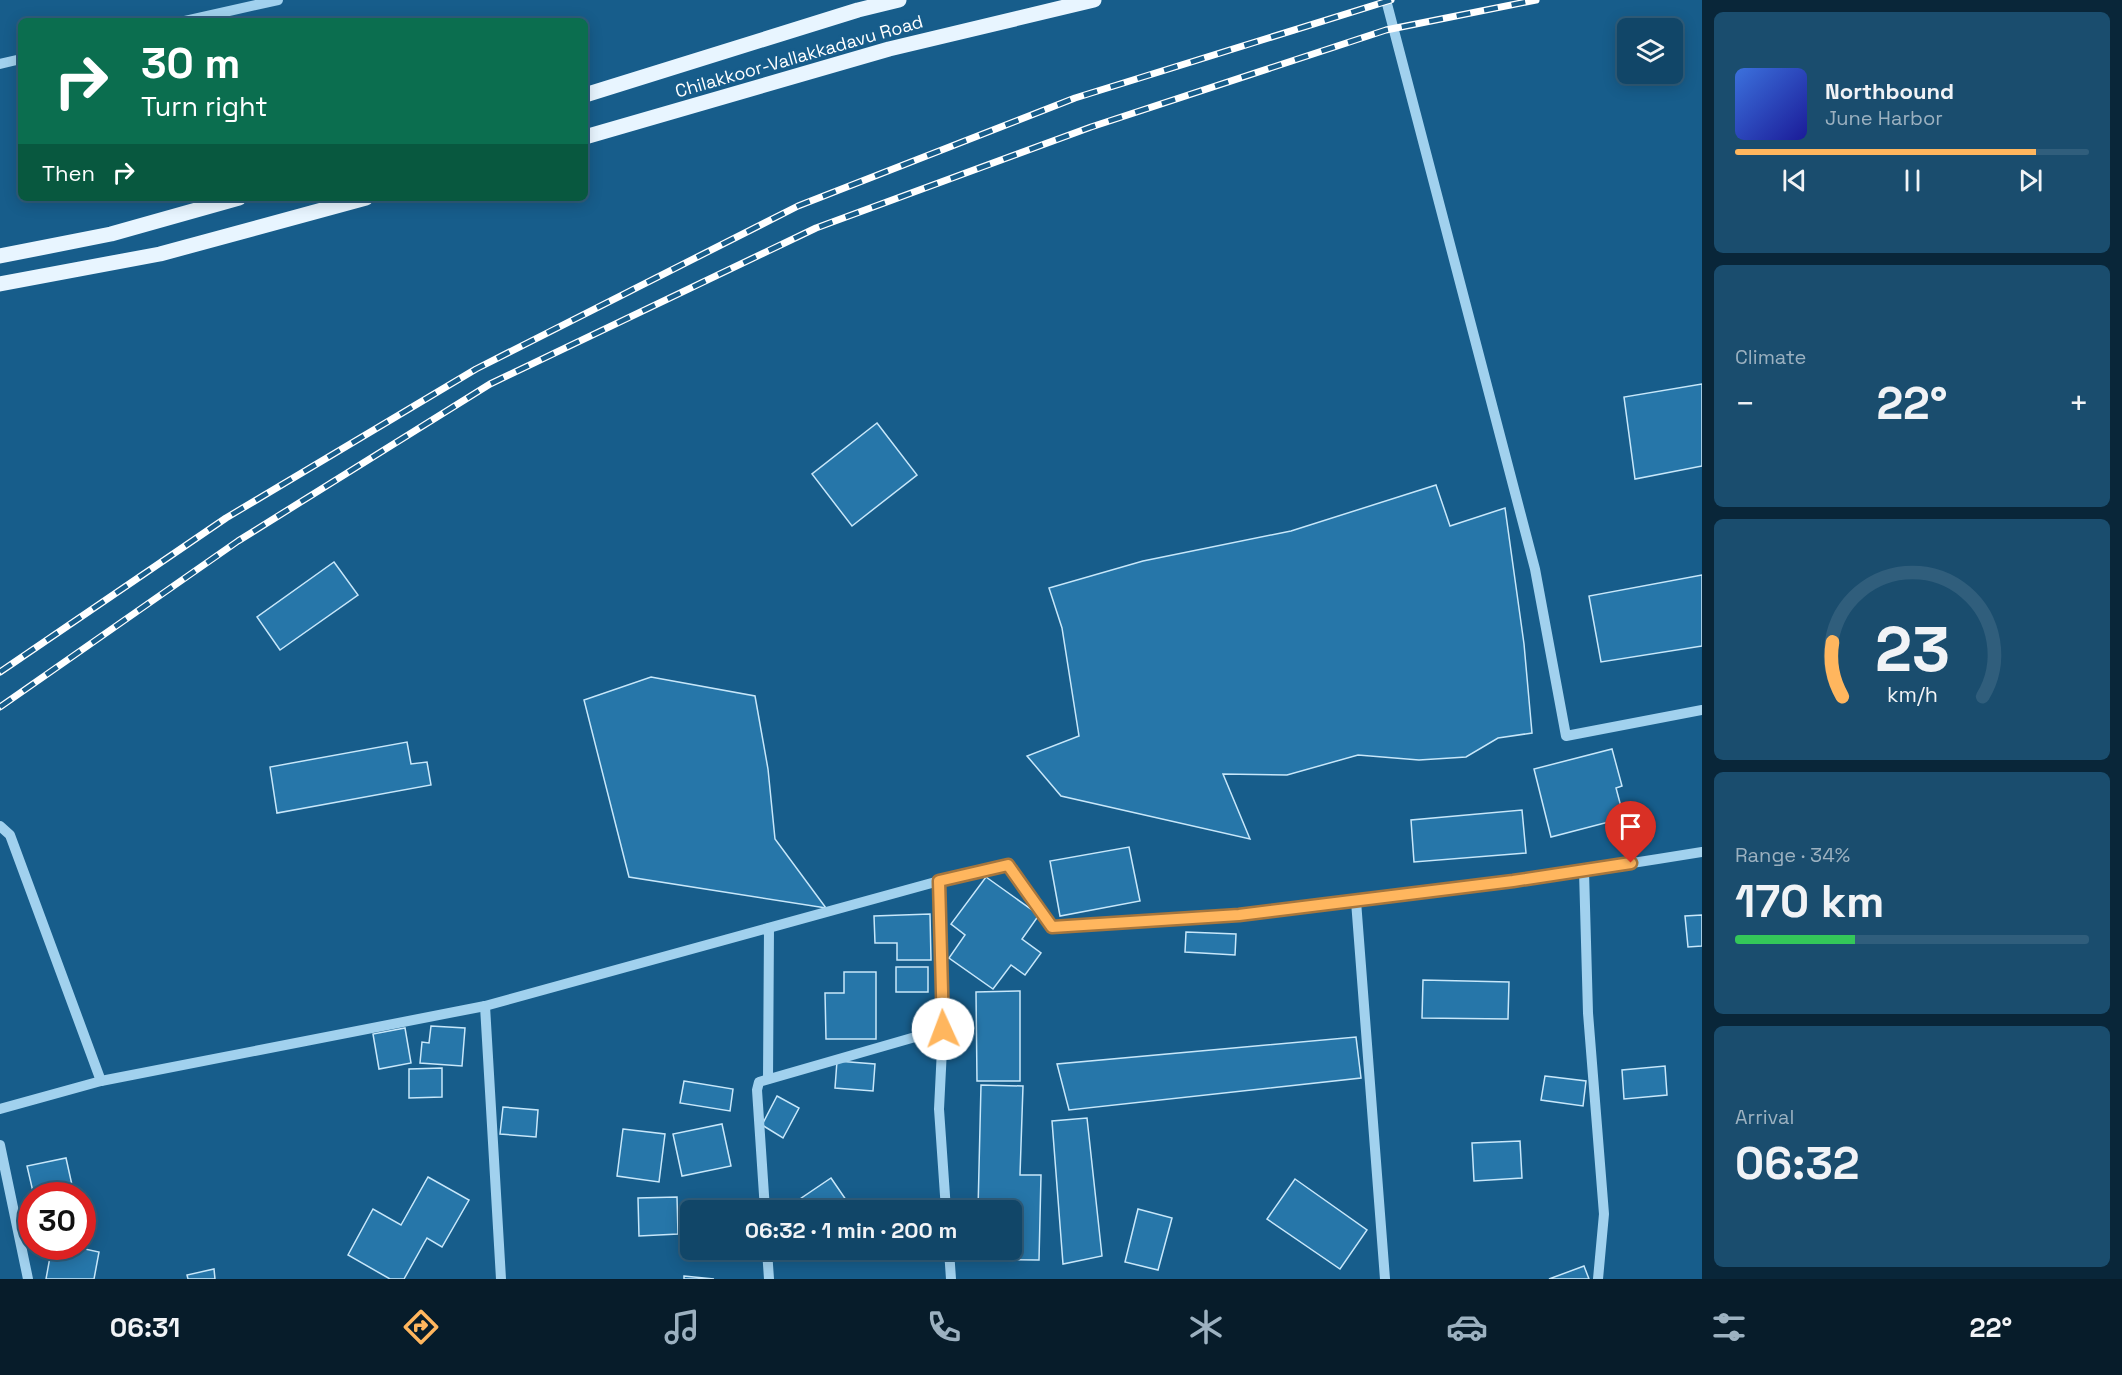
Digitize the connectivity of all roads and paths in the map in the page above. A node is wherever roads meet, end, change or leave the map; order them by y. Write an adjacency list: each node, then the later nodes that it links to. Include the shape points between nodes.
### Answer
1 (278, 0): 5 (street)
2 (899, 0): 8 (main road, via 858,9)
3 (1094, 0): 9 (main road, Chilakkoor-Vallakkadavu Road, via 889,49)
4 (1386, 0): 14 (street, via 1535,569 1566,736)
5 (198, 18)
6 (18, 60): 7 (street)
7 (0, 64)
8 (588, 94)
9 (588, 136)
10 (228, 201): 12 (main road, via 111,234)
11 (355, 201): 13 (main road, via 160,254)
12 (0, 256)
13 (0, 284)
14 (1702, 710)
15 (0, 826): 24 (street, via 10,835)
16 (1702, 852): 17 (street)
17 (1584, 871): 19 (street); 36 (street, via 1588,1013 1604,1214)
18 (939, 881): 19 (street, via 1008,865 1052,927 1218,917); 20 (street); 22 (street)
19 (1356, 901): 35 (street)
20 (769, 928): 21 (street); 23 (street)
21 (485, 1006): 24 (street); 32 (street)
22 (943, 1029): 23 (street); 28 (street, via 939,1109)
23 (768, 1079): 27 (street, via 759,1082 757,1090)
24 (101, 1081): 25 (street)
25 (0, 1109)
26 (0, 1144): 31 (street)
27 (764, 1200)
28 (945, 1200)
29 (768, 1260): 33 (street)
30 (950, 1260): 34 (street)
31 (28, 1279)
32 (501, 1279)
33 (769, 1279)
34 (951, 1279)
35 (1386, 1279)
36 (1598, 1279)

